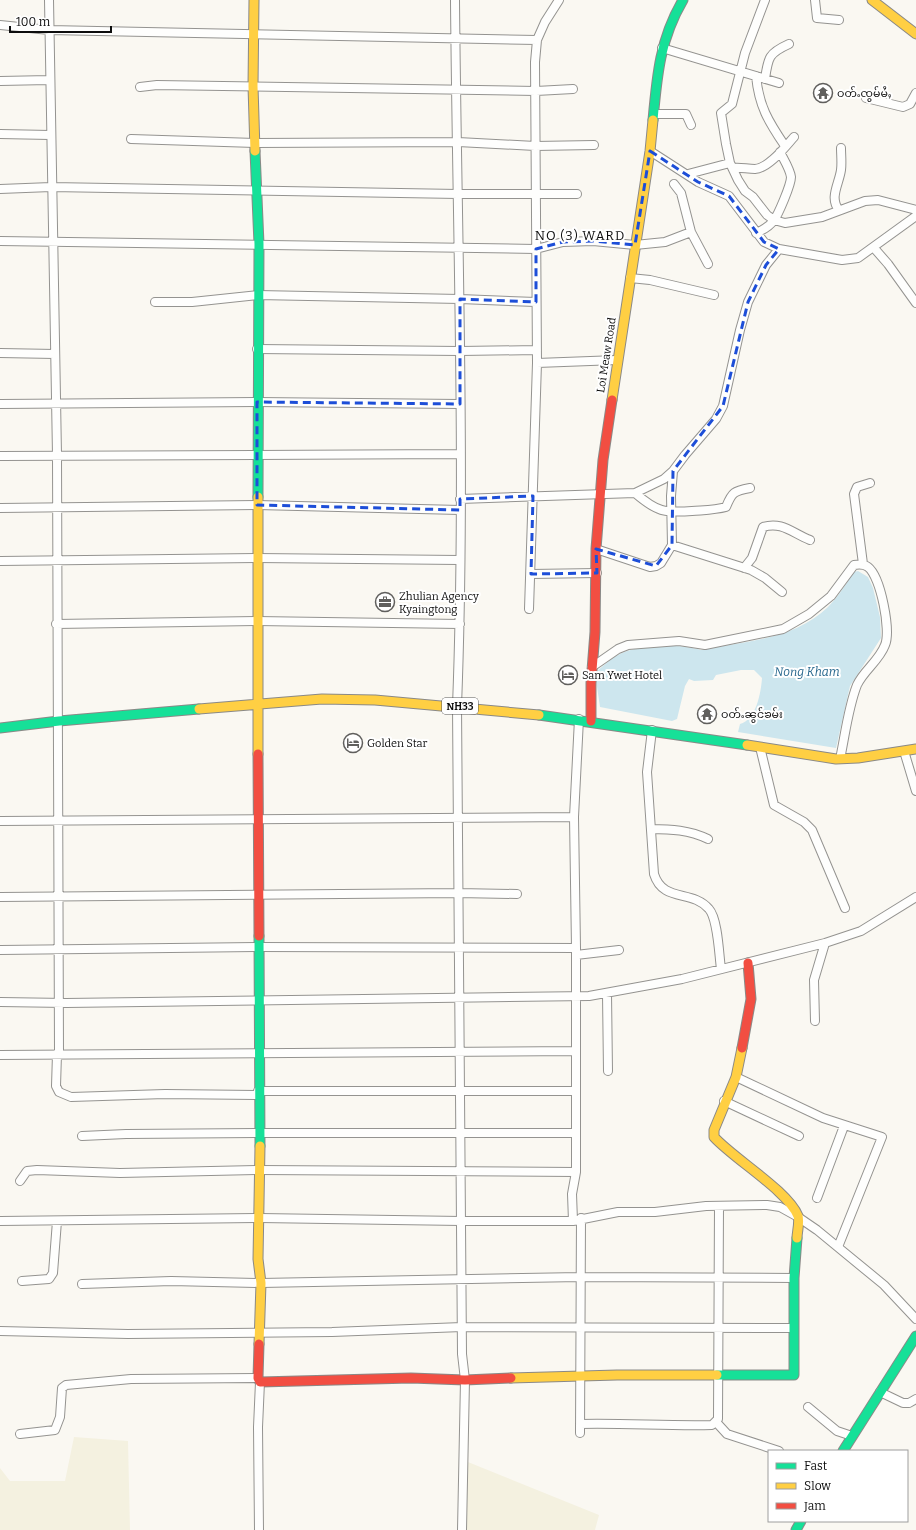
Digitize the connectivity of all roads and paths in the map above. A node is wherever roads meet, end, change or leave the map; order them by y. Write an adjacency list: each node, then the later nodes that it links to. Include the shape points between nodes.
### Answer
1 (49, 0): 11 (street)
2 (254, 0): 12 (main road)
3 (454, 0): 14 (street)
4 (560, 0): 15 (street, via 545,22)
5 (682, 0): 17 (main road, Loi Meaw Road)
6 (765, 0): 18 (street)
7 (815, 0): 9 (street, via 817,18)
8 (872, 0): 13 (main road)
9 (839, 20)
10 (0, 25): 11 (street)
11 (49, 30): 12 (street); 21 (street)
12 (254, 33): 14 (street); 24 (main road)
13 (916, 34)
14 (455, 38): 15 (street); 27 (street)
15 (537, 40): 28 (street)
16 (789, 44): 20 (street, via 774,51 769,57)
17 (662, 48): 18 (street); 31 (main road, Loi Meaw Road)
18 (741, 70): 19 (street); 44 (street, via 732,104 722,114)
19 (756, 76): 20 (street); 42 (street, via 758,95 764,112)
20 (765, 79): 23 (street)
21 (49, 80): 22 (street); 34 (street)
22 (0, 81)
23 (779, 83)
24 (253, 86): 25 (street, via 158,85); 27 (street); 38 (main road)
25 (140, 88)
26 (573, 89): 28 (street)
27 (456, 91): 28 (street); 37 (street)
28 (536, 91): 40 (street)
29 (916, 92): 30 (street, via 910,104 903,107)
30 (866, 98)
31 (654, 114): 32 (street, via 686,114); 43 (main road, Loi Meaw Road)
32 (691, 124)
33 (0, 134): 34 (street)
34 (50, 135): 47 (street)
35 (794, 137): 42 (street)
36 (131, 139): 38 (street)
37 (458, 142): 38 (street); 40 (street); 50 (street)
38 (255, 143): 49 (main road)
39 (594, 145): 40 (street)
40 (535, 146): 51 (street)
41 (841, 148): 53 (street, via 841,171 835,200)
42 (783, 149): 44 (street, via 773,160 756,169); 56 (street, via 791,180)
43 (650, 151): 45 (street); 62 (main road, Loi Meaw Road)
44 (732, 166): 45 (street); 56 (street, via 745,191 753,197 766,215)
45 (688, 174): 58 (street, via 698,182 729,196)
46 (674, 184): 57 (street, via 681,193)
47 (51, 187): 48 (street); 49 (street); 60 (street)
48 (0, 189)
49 (257, 191): 50 (street); 61 (main road)
50 (458, 194): 51 (street); 63 (street)
51 (536, 194): 52 (street); 64 (street)
52 (577, 194)
53 (839, 210): 54 (street, via 865,201 878,200); 56 (street, via 822,217 785,223)
54 (916, 210)
55 (916, 216): 65 (street)
56 (774, 220): 58 (street)
57 (690, 232): 62 (street, via 665,242); 67 (street)
58 (756, 233): 66 (street, via 764,242)
59 (0, 240): 60 (street)
60 (52, 240): 61 (street); 79 (street)
61 (259, 244): 63 (street); 70 (main road)
62 (635, 245): 64 (street, via 593,241 563,242); 68 (main road, Loi Meaw Road)
63 (458, 246): 64 (street); 71 (street)
64 (536, 248): 73 (street)
65 (874, 248): 66 (street, via 858,258 842,260); 74 (street)
66 (779, 249): 90 (street, via 766,265 748,302 723,406 716,419)
67 (708, 264)
68 (630, 278): 69 (street); 80 (main road, Loi Meaw Road)
69 (714, 294)
70 (258, 295): 71 (street); 72 (street, via 192,302); 75 (main road)
71 (460, 299): 73 (street); 77 (street)
72 (155, 302)
73 (536, 302): 76 (street)
74 (916, 303)
75 (257, 349): 77 (street); 82 (main road)
76 (537, 350): 77 (street); 81 (street)
77 (460, 352): 85 (street)
78 (0, 353): 79 (street)
79 (55, 354): 84 (street)
80 (617, 360): 81 (street); 94 (main road, Loi Meaw Road)
81 (537, 362): 95 (street)
82 (257, 402): 84 (street); 85 (street); 86 (main road)
83 (0, 404): 84 (street)
84 (56, 404): 89 (street)
85 (460, 404): 87 (street)
86 (257, 454): 87 (street); 89 (street); 97 (main road)
87 (460, 454): 96 (street)
88 (0, 456): 89 (street)
89 (57, 456): 98 (street)
90 (673, 471): 93 (street, via 664,479); 101 (street)
91 (870, 483): 109 (street, via 857,487 854,494)
92 (750, 488): 101 (street, via 737,490 731,494 726,507)
93 (635, 493): 94 (street); 101 (street, via 650,506)
94 (600, 495): 95 (street); 104 (main road, Loi Meaw Road)
95 (533, 496): 96 (street); 112 (street)
96 (460, 499): 100 (street)
97 (257, 505): 98 (street); 100 (street); 105 (main road)
98 (56, 506): 99 (street); 106 (street)
99 (0, 508)
100 (460, 510): 107 (street)
101 (672, 513): 103 (street)
102 (810, 540): 110 (street, via 779,524 763,527 752,558)
103 (672, 545): 104 (street, via 661,563 656,566); 110 (street)
104 (596, 549): 111 (main road, Loi Meaw Road)
105 (257, 558): 106 (street); 107 (street); 115 (main road)
106 (56, 560): 108 (street); 116 (street)
107 (460, 560): 117 (street)
108 (0, 561)
109 (862, 564): 118 (street, via 854,565 831,596 809,614 783,629 705,645 678,641 628,645); 129 (street, via 870,568 875,578 882,599 887,633 885,645 864,672 857,686)
110 (744, 568): 113 (street, via 765,578)
111 (597, 573): 112 (street); 118 (main road, Loi Meaw Road)
112 (531, 574): 114 (street)
113 (782, 592)
114 (529, 609)
115 (257, 621): 116 (street); 117 (street); 119 (main road)
116 (56, 624): 122 (street)
117 (460, 624): 120 (street)
118 (592, 667): 123 (main road, Loi Meaw Road)
119 (257, 705): 120 (main road, NH33, via 322,699); 122 (main road, NH33); 133 (main road)
120 (457, 706): 121 (main road, NH33); 132 (street)
121 (579, 719): 123 (main road, NH33); 131 (street)
122 (59, 721): 124 (main road, NH33); 135 (street)
123 (591, 721): 125 (main road, NH33)
124 (0, 728)
125 (652, 730): 126 (main road, NH33); 136 (street, via 647,772)
126 (760, 747): 129 (main road, NH33); 144 (street, via 774,804 804,822 812,830)
127 (916, 749): 128 (main road, NH33)
128 (904, 751): 129 (main road, NH33); 130 (street)
129 (840, 759)
130 (916, 790)
131 (574, 817): 132 (street); 151 (street)
132 (458, 818): 133 (street); 138 (street)
133 (258, 819): 135 (street); 141 (main road)
134 (0, 821): 135 (street)
135 (58, 822): 140 (street)
136 (651, 829): 137 (street, via 676,830); 153 (street, via 656,882 670,893 701,902 709,909 714,919)
137 (708, 839)
138 (458, 893): 139 (street); 141 (street); 147 (street)
139 (517, 894)
140 (58, 896): 141 (street); 142 (street); 148 (street)
141 (258, 896): 146 (main road)
142 (0, 897)
143 (916, 897): 145 (street, via 861,931)
144 (845, 908)
145 (825, 942): 152 (street); 160 (street, via 814,980)
146 (258, 947): 147 (street); 148 (street); 157 (main road)
147 (459, 947): 151 (street); 156 (street)
148 (59, 948): 149 (street); 159 (street)
149 (0, 950)
150 (619, 950): 151 (street)
151 (576, 952): 155 (street)
152 (748, 963): 153 (street); 167 (main road, via 751,999)
153 (721, 969): 154 (street)
154 (607, 994): 155 (street); 166 (street)
155 (576, 998): 156 (street); 162 (street)
156 (459, 999): 157 (street); 161 (street)
157 (258, 1001): 159 (street); 163 (main road)
158 (0, 1002): 159 (street)
159 (58, 1003): 164 (street)
160 (815, 1021)
161 (460, 1051): 162 (street); 163 (street); 168 (street)
162 (576, 1051): 169 (street)
163 (258, 1052): 164 (street); 170 (main road)
164 (58, 1054): 165 (street); 170 (street, via 56,1086 59,1092 70,1097)
165 (0, 1055)
166 (608, 1071)
167 (736, 1077): 171 (main road); 172 (street)
168 (460, 1092): 169 (street); 170 (street); 174 (street)
169 (576, 1092): 175 (street)
170 (258, 1093): 173 (main road)
171 (724, 1101): 177 (street); 184 (main road, via 714,1137 783,1196)
172 (844, 1126): 182 (street); 190 (street, via 876,1134 882,1137 882,1141)
173 (258, 1133): 174 (street); 176 (street); 178 (main road)
174 (460, 1133): 175 (street); 179 (street)
175 (575, 1133): 180 (street)
176 (82, 1136)
177 (799, 1136)
178 (258, 1170): 179 (street); 181 (street, via 120,1173 26,1171); 185 (main road)
179 (460, 1170): 180 (street); 189 (street)
180 (576, 1172): 186 (street, via 572,1194)
181 (20, 1181)
182 (817, 1198)
183 (719, 1206): 184 (street, via 767,1205 780,1207); 186 (street, via 655,1212 618,1212); 192 (street)
184 (798, 1216): 190 (street); 193 (main road)
185 (260, 1218): 188 (street); 189 (street); 196 (main road, via 258,1259)
186 (577, 1219): 189 (street); 191 (street, via 583,1235)
187 (0, 1221): 188 (street)
188 (57, 1221): 195 (street, via 53,1274 49,1279)
189 (461, 1221): 194 (street)
190 (838, 1247): 198 (street, via 884,1285)
191 (580, 1277): 192 (street); 194 (street); 200 (street)
192 (718, 1278): 193 (street); 201 (street)
193 (794, 1278): 202 (main road)
194 (462, 1279): 196 (street); 199 (street)
195 (22, 1281)
196 (261, 1283): 197 (street, via 171,1281); 204 (main road)
197 (82, 1284)
198 (916, 1319)
199 (462, 1327): 200 (street); 204 (street); 209 (street)
200 (581, 1328): 201 (street); 207 (street)
201 (718, 1328): 202 (street); 206 (street)
202 (794, 1328): 206 (main road, via 794,1375)
203 (0, 1331): 204 (street, via 128,1334)
204 (260, 1332): 208 (main road)
205 (916, 1336): 210 (main road)
206 (719, 1375): 207 (main road); 213 (street)
207 (581, 1376): 209 (main road); 214 (street)
208 (259, 1380): 209 (main road); 216 (street, via 131,1379 66,1385 62,1388 60,1417 55,1430); 220 (street)
209 (465, 1380): 221 (street)
210 (880, 1392): 211 (street, via 903,1403 909,1403); 217 (main road)
211 (916, 1398)
212 (808, 1407): 217 (street, via 837,1430)
213 (716, 1422): 214 (street, via 712,1425); 218 (street, via 727,1434)
214 (580, 1424): 215 (street)
215 (580, 1433)
216 (20, 1434)
217 (852, 1436): 219 (main road)
218 (776, 1450)
219 (844, 1450)
220 (259, 1530)
221 (462, 1530)

